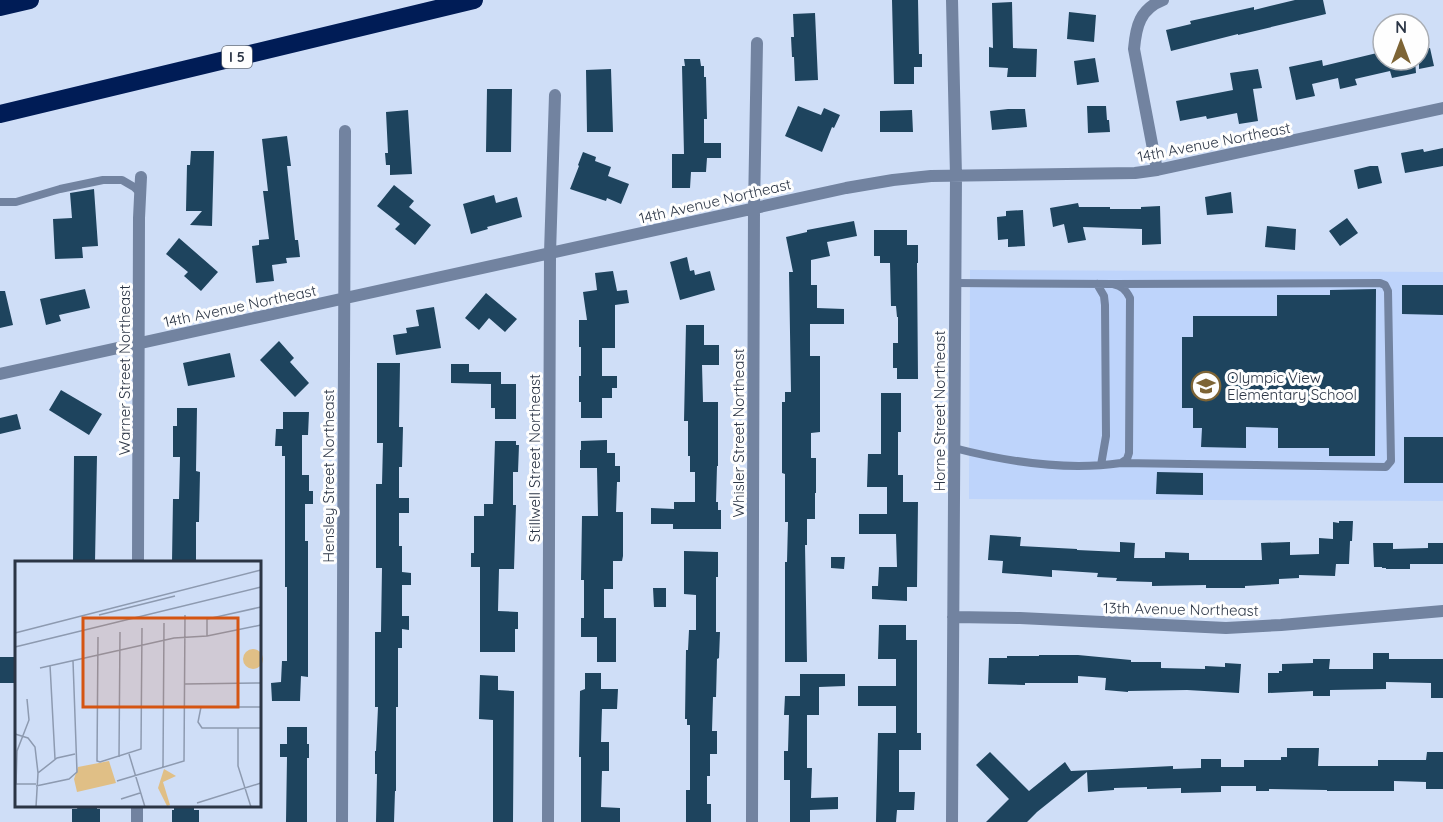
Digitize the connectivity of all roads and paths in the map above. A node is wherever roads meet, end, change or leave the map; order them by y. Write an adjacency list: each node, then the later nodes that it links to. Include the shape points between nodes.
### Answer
1 (30, 0): 5 (highway)
2 (474, 0): 9 (highway, I 5)
3 (952, 0): 12 (street, Horne Street Northeast)
4 (1162, 0): 11 (street, via 1141,16 1134,49)
5 (0, 7)
6 (757, 43): 16 (street, Whisler Street Northeast)
7 (555, 94): 17 (street, Stillwell Street Northeast)
8 (1443, 108): 11 (street, 14th Avenue Northeast)
9 (0, 114)
10 (345, 131): 21 (street, Hensley Street Northeast)
11 (1157, 171): 12 (street, 14th Avenue Northeast)
12 (956, 176): 16 (street, 14th Avenue Northeast, via 873,183); 18 (street, Horne Street Northeast)
13 (141, 177): 14 (street, Warner Street Northeast)
14 (141, 194): 15 (lane, via 122,180 103,180 16,202); 22 (street, Warner Street Northeast)
15 (0, 202)
16 (754, 208): 17 (street, 14th Avenue Northeast); 32 (street, Whisler Street Northeast)
17 (550, 253): 21 (street, 14th Avenue Northeast); 31 (street, Stillwell Street Northeast)
18 (955, 283): 19 (lane); 24 (street, Horne Street Northeast)
19 (1097, 284): 20 (lane); 26 (lane, via 1105,305 1106,436)
20 (1113, 284): 25 (lane, via 1121,286 1130,298 1129,453); 25 (lane, via 1380,283 1388,291 1391,461 1386,467)
21 (343, 299): 22 (street, 14th Avenue Northeast); 30 (street, Hensley Street Northeast)
22 (139, 344): 23 (street, 14th Avenue Northeast); 27 (street, Warner Street Northeast)
23 (0, 374)
24 (954, 448): 26 (lane, via 1026,462); 29 (street, Horne Street Northeast)
25 (1121, 463): 26 (lane)
26 (1101, 465)
27 (138, 561)
28 (1443, 611): 29 (street, 13th Avenue Northeast, via 1226,628)
29 (953, 616): 33 (street, Horne Street Northeast)
30 (342, 822)
31 (548, 822)
32 (752, 822)
33 (952, 822)

